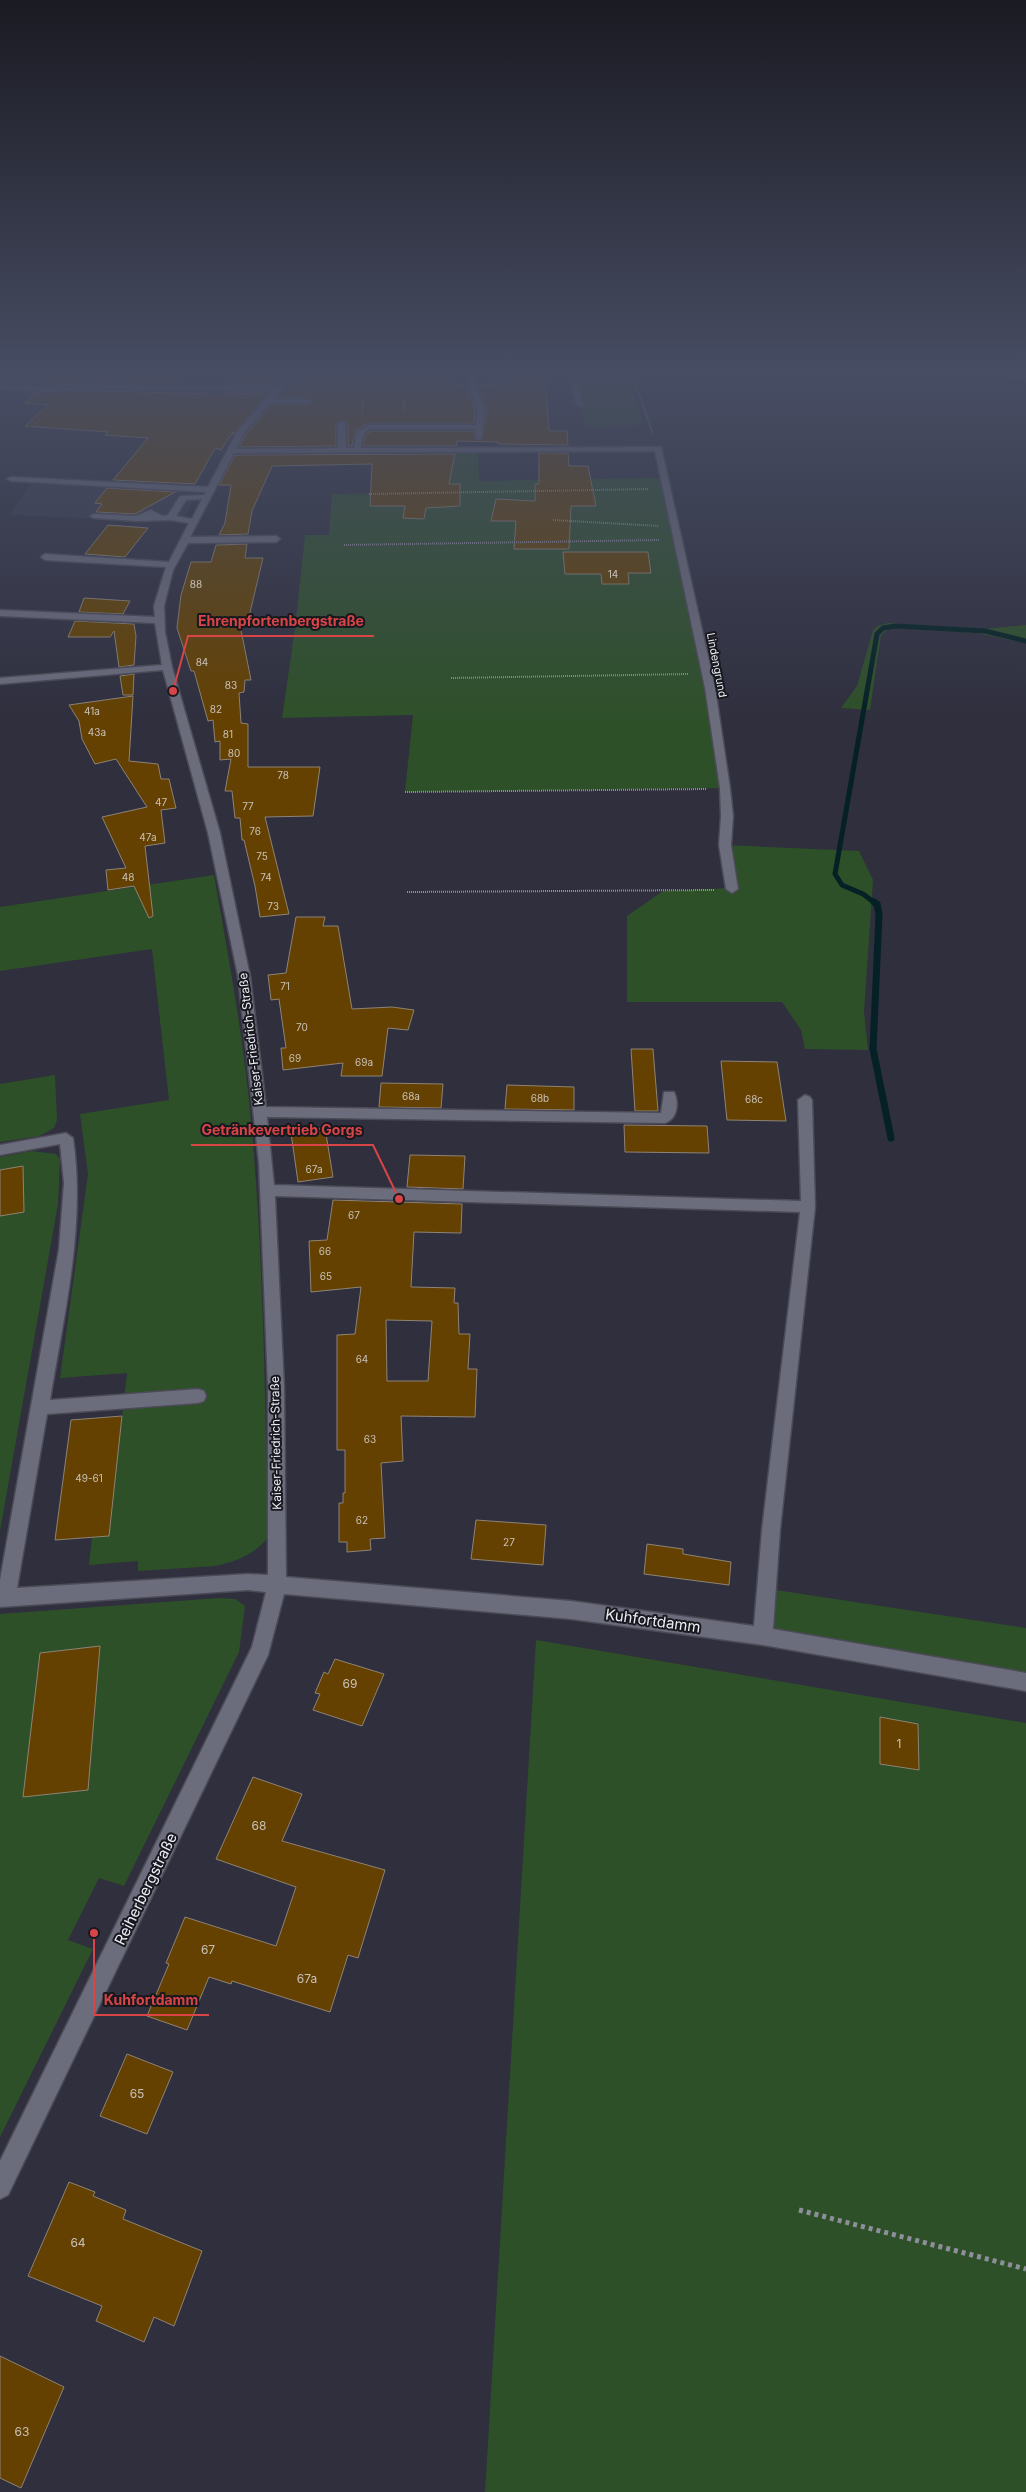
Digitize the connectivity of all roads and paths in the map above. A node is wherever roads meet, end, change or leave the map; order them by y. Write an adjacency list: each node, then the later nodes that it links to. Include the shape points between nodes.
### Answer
1 (120, 487): 4 (street)
2 (212, 487): 4 (street, Kaiser-Friedrich-Straße)
3 (665, 489): 5 (path); 10 (street, Lindengrund)
4 (209, 494): 7 (street, via 182,498); 9 (street, Kaiser-Friedrich-Straße)
5 (369, 494)
6 (94, 516): 7 (street, via 137,519 151,512 162,519)
7 (171, 517): 9 (street)
8 (553, 520): 10 (path)
9 (195, 521): 12 (street, Kaiser-Friedrich-Straße)
10 (672, 526): 13 (street, Lindengrund)
11 (276, 539): 12 (street)
12 (185, 540): 16 (street, Kaiser-Friedrich-Straße)
13 (676, 540): 14 (path); 20 (street, Lindengrund)
14 (344, 545)
15 (45, 557): 16 (street)
16 (172, 565): 18 (street, Kaiser-Friedrich-Straße, via 161,591)
17 (0, 613): 18 (street)
18 (158, 620): 19 (street, Kaiser-Friedrich-Straße)
19 (166, 667): 22 (street); 29 (street, Kaiser-Friedrich-Straße, via 214,833 244,976)
20 (707, 674): 21 (path); 23 (street, Lindengrund)
21 (451, 678)
22 (0, 681)
23 (724, 788): 24 (path); 25 (street, Lindengrund, via 727,816 724,846)
24 (405, 792)
25 (732, 888): 26 (path, via 709,891)
26 (407, 892)
27 (669, 1095): 29 (street, via 669,1113 665,1118)
28 (805, 1100): 32 (street)
29 (260, 1112): 31 (street, Kaiser-Friedrich-Straße)
30 (0, 1150): 34 (street, via 66,1138 72,1166 72,1204)
31 (267, 1190): 32 (street); 35 (street, Kaiser-Friedrich-Straße, via 276,1387)
32 (808, 1207): 37 (street, via 771,1530)
33 (198, 1396): 34 (street)
34 (42, 1407): 36 (street)
35 (277, 1585): 36 (street, Kuhfortdamm, via 248,1582); 37 (street, Kuhfortdamm, via 571,1610); 39 (street, Reiherbergstraße, via 261,1649)
36 (3, 1597)
37 (763, 1636): 38 (street, Kuhfortdamm)
38 (1026, 1682)
39 (0, 2187)
40 (799, 2210): 41 (path)
41 (1026, 2269)

